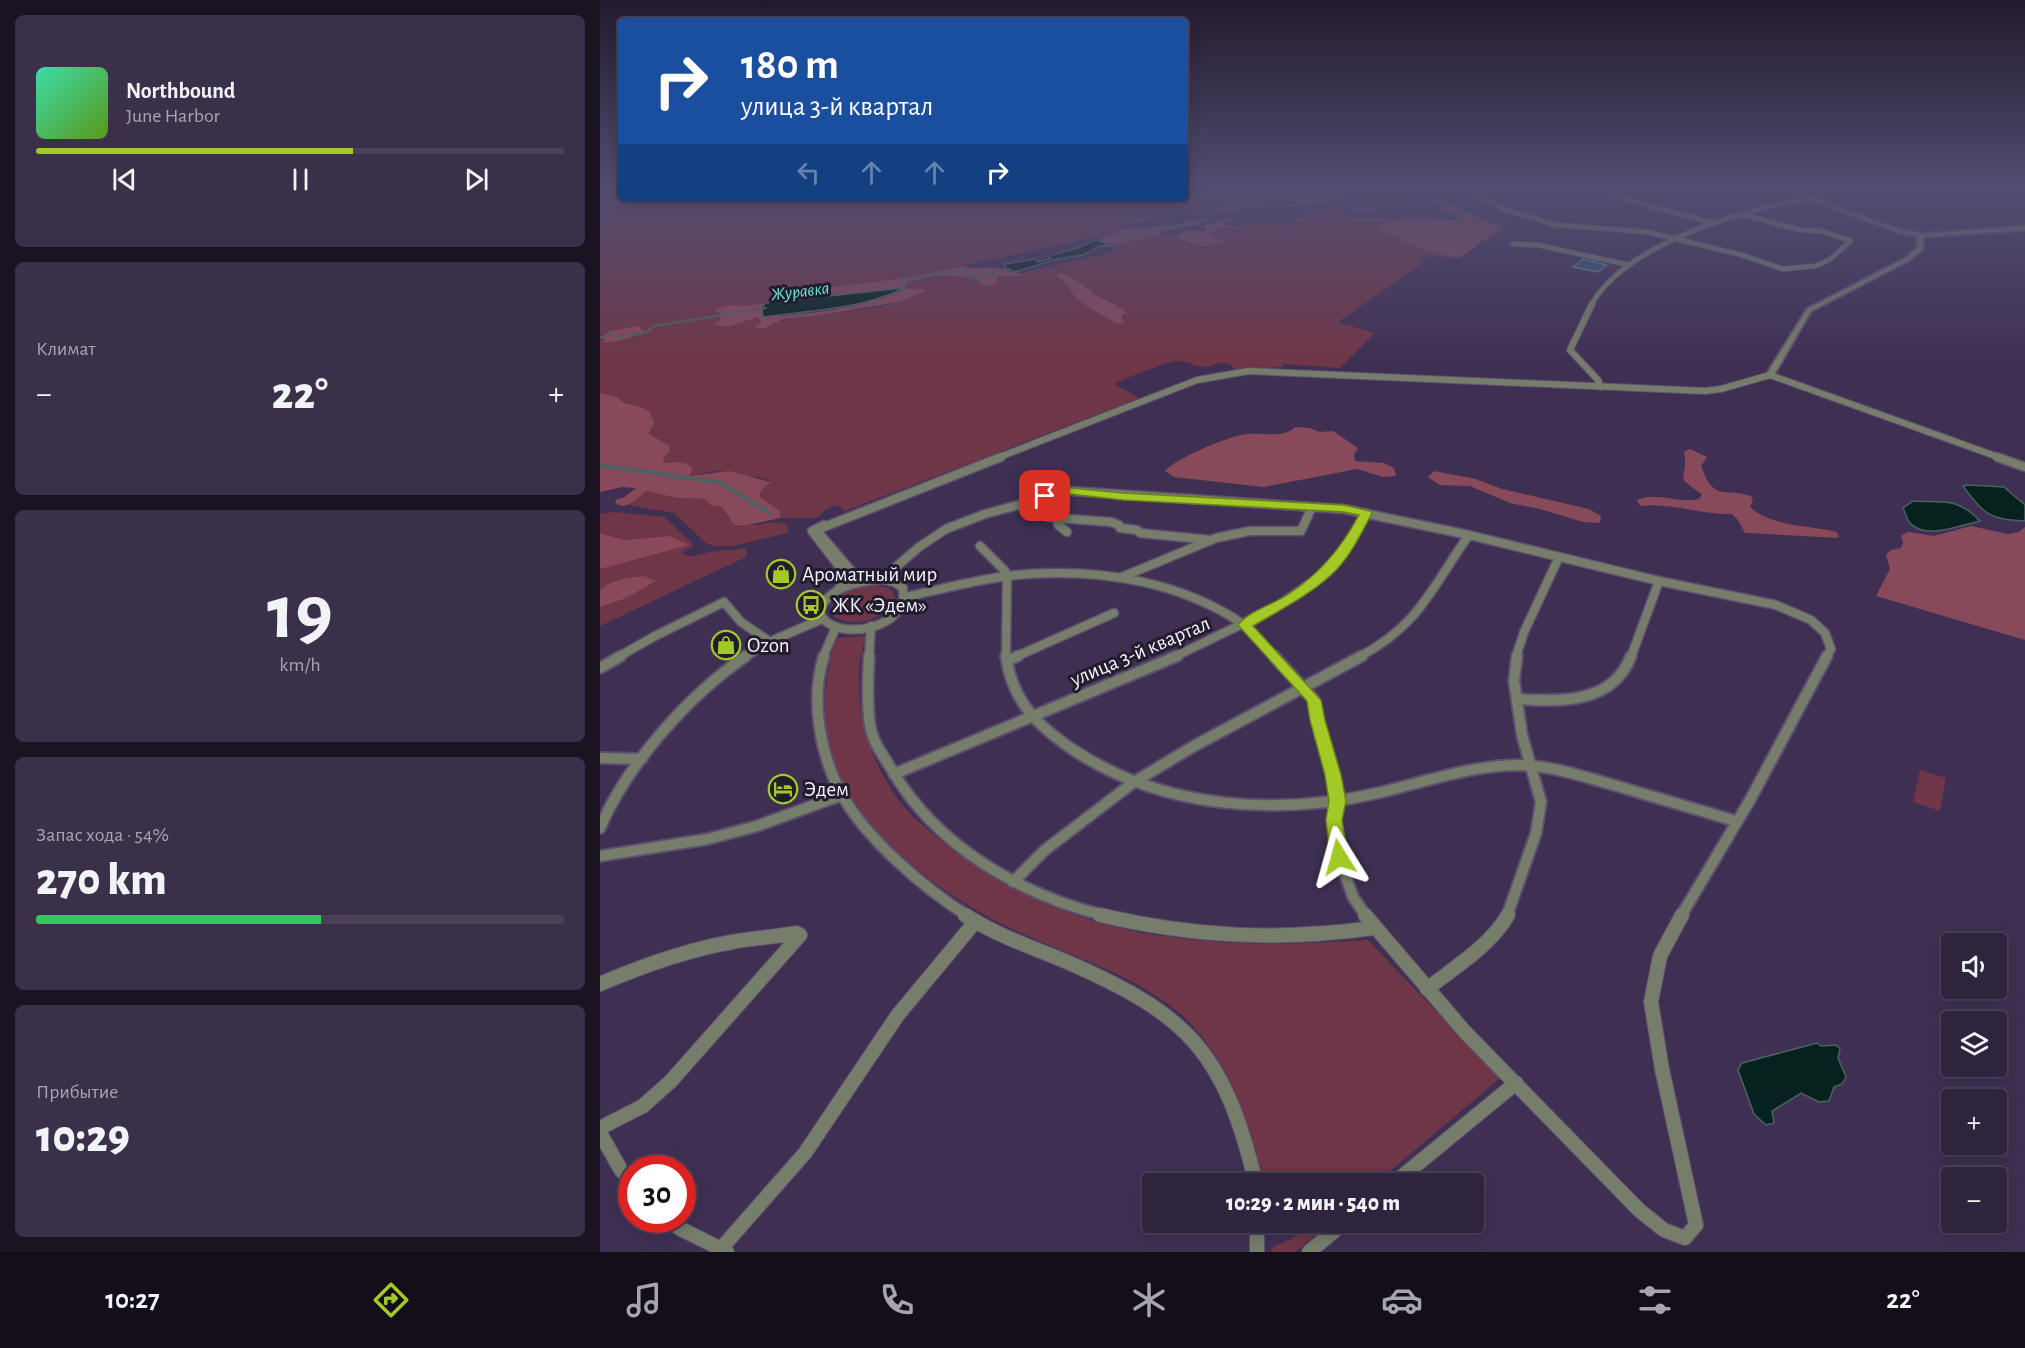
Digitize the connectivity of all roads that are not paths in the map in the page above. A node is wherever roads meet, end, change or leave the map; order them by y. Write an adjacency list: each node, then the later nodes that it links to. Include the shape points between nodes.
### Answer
1 (1540, 245): 6 (street)
2 (1666, 245): 6 (street)
3 (1704, 245): 4 (street, via 1763,265 1790,268 1817,266)
4 (1846, 245)
5 (1920, 245): 7 (street, via 1908,258 1809,310)
6 (1629, 265): 8 (street, via 1611,278 1593,301 1570,350)
7 (1770, 375): 8 (street, via 1705,391); 9 (street)
8 (1600, 387): 14 (street, via 1294,372 1197,380)
9 (2025, 467)
10 (1034, 502): 13 (street, via 1047,517)
11 (1312, 507): 12 (street); 18 (street, via 1301,531 1250,531); 24 (street, via 1070,491 1004,508 946,529)
12 (1366, 513): 17 (street); 31 (street, улица 3-й квартал, via 1328,571)
13 (1057, 518): 15 (street, via 1058,525); 16 (street, via 1111,522 1120,528)
14 (832, 523): 25 (street, via 819,529 819,533); 27 (street, via 812,529 845,574 846,580)
15 (1067, 532)
16 (1167, 536): 18 (street); 20 (street)
17 (1469, 536): 21 (street); 37 (street, via 1415,617 1366,654)
18 (1211, 540): 20 (street)
19 (980, 546): 22 (street)
20 (1183, 551): 23 (street)
21 (1559, 557): 26 (street); 38 (street, via 1516,658)
22 (1007, 577): 23 (street, via 1066,573); 28 (street); 35 (street)
23 (1122, 577): 31 (street, via 1188,594)
24 (882, 579): 25 (street); 28 (street, via 903,588)
25 (862, 580): 27 (street)
26 (1659, 581): 38 (street, via 1629,662 1616,683 1581,699); 47 (street, via 1791,610 1811,620 1829,642 1831,649)
27 (838, 589): 30 (street, via 820,604 818,612)
28 (906, 597): 32 (street, via 892,616)
29 (1114, 613): 35 (street)
30 (822, 619): 33 (street); 34 (street)
31 (1245, 625): 37 (street); 39 (street, улица 3-й квартал)
32 (871, 626): 33 (street); 43 (street, via 867,664 872,734)
33 (836, 627): 45 (street, via 821,664 817,698 820,731)
34 (770, 642): 36 (street, via 741,622 724,602); 41 (street, via 708,686)
35 (1007, 661): 39 (street, via 1017,696)
36 (600, 668)
37 (1304, 687): 44 (street); 46 (street, via 1314,700)
38 (1517, 699): 42 (street)
39 (1032, 715): 43 (street, улица 3-й квартал); 44 (street, via 1070,749)
40 (600, 758): 41 (street)
41 (642, 759): 48 (street)
42 (1530, 766): 46 (street, via 1474,770); 47 (street, via 1559,769); 54 (street, via 1541,802 1536,833 1512,908 1500,929)
43 (894, 774): 50 (street, via 912,803 932,824)
44 (1134, 782): 46 (street, via 1157,790 1238,804 1275,807); 50 (street, via 1045,850)
45 (842, 795): 49 (street, via 708,839); 51 (street, via 894,857)
46 (1337, 801): 52 (street, via 1334,820 1339,857 1353,897)
47 (1735, 821): 55 (street, via 1660,956 1651,1002 1696,1225 1685,1238 1664,1230 1639,1210)
48 (600, 828)
49 (600, 856)
50 (1013, 882): 52 (street, via 1095,915 1175,929 1273,936)
51 (975, 922): 59 (street, via 1122,988 1189,1033 1216,1071 1240,1124); 64 (street, via 897,1016 805,1153)
52 (1374, 928): 54 (street)
53 (600, 984): 56 (street, via 686,953 748,939 800,935 662,1089 643,1106)
54 (1427, 989): 55 (street)
55 (1516, 1083): 60 (street)
56 (600, 1128)
57 (600, 1133): 58 (street)
58 (618, 1165)
59 (1253, 1173)
60 (1406, 1173)
61 (689, 1233): 64 (street)
62 (1257, 1233): 65 (street)
63 (1332, 1233): 66 (street)
64 (722, 1251)
65 (1257, 1252)
66 (1309, 1252)

